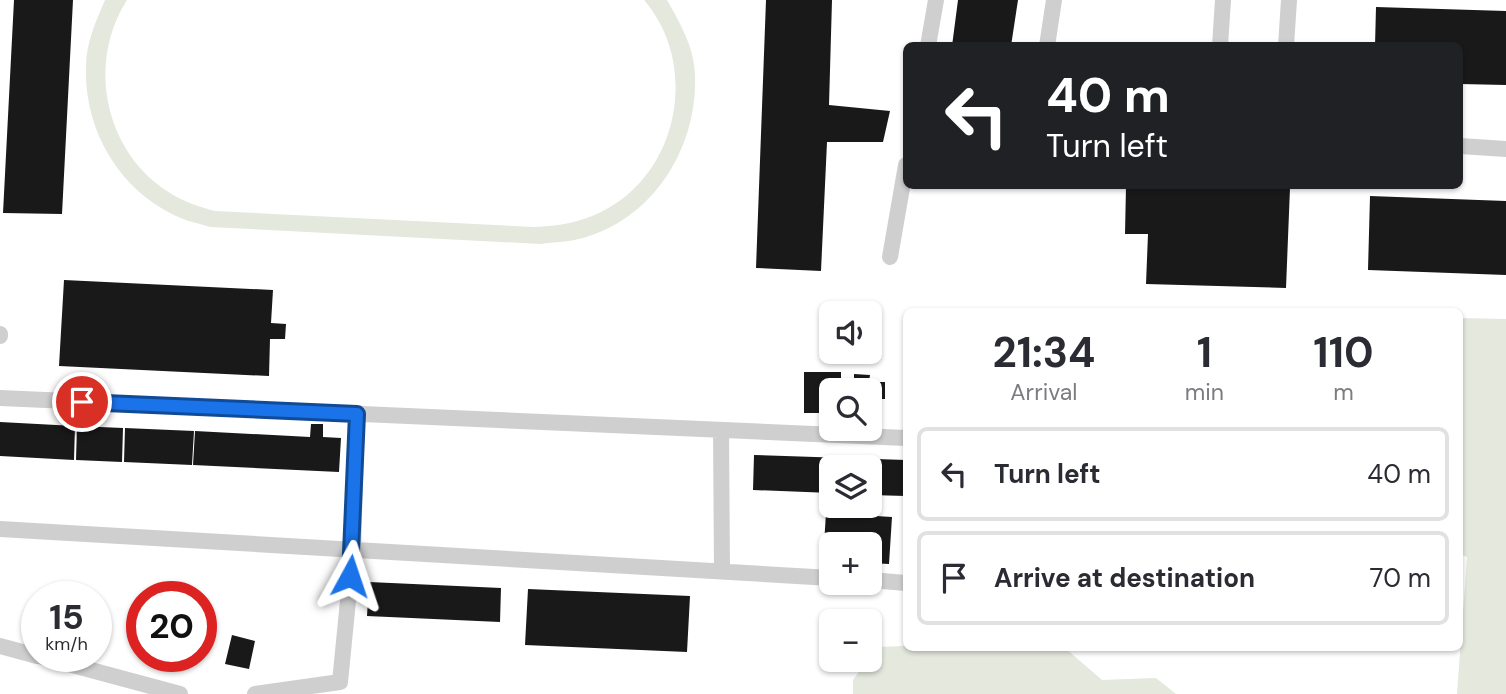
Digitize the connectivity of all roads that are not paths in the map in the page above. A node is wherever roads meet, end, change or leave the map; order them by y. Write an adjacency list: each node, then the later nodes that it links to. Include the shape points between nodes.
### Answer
1 (936, 0): 5 (lane)
2 (1054, 0): 6 (lane)
3 (1223, 0): 7 (lane)
4 (1289, 0): 8 (lane)
5 (929, 42)
6 (1048, 42)
7 (1220, 42)
8 (1286, 42)
9 (1463, 146): 10 (lane)
10 (1506, 149)
11 (903, 182): 12 (lane)
12 (890, 257)
13 (0, 398): 14 (lane)
14 (357, 414): 15 (lane); 18 (lane)
15 (721, 430): 16 (lane); 19 (lane)
16 (903, 438)
17 (0, 529): 18 (lane)
18 (353, 550): 19 (lane); 27 (lane, via 340,682)
19 (722, 572): 20 (lane)
20 (819, 577)
21 (882, 581): 22 (lane)
22 (903, 583)
23 (0, 646): 24 (lane)
24 (21, 652)
25 (98, 672): 26 (lane)
26 (180, 694)
27 (255, 694)

